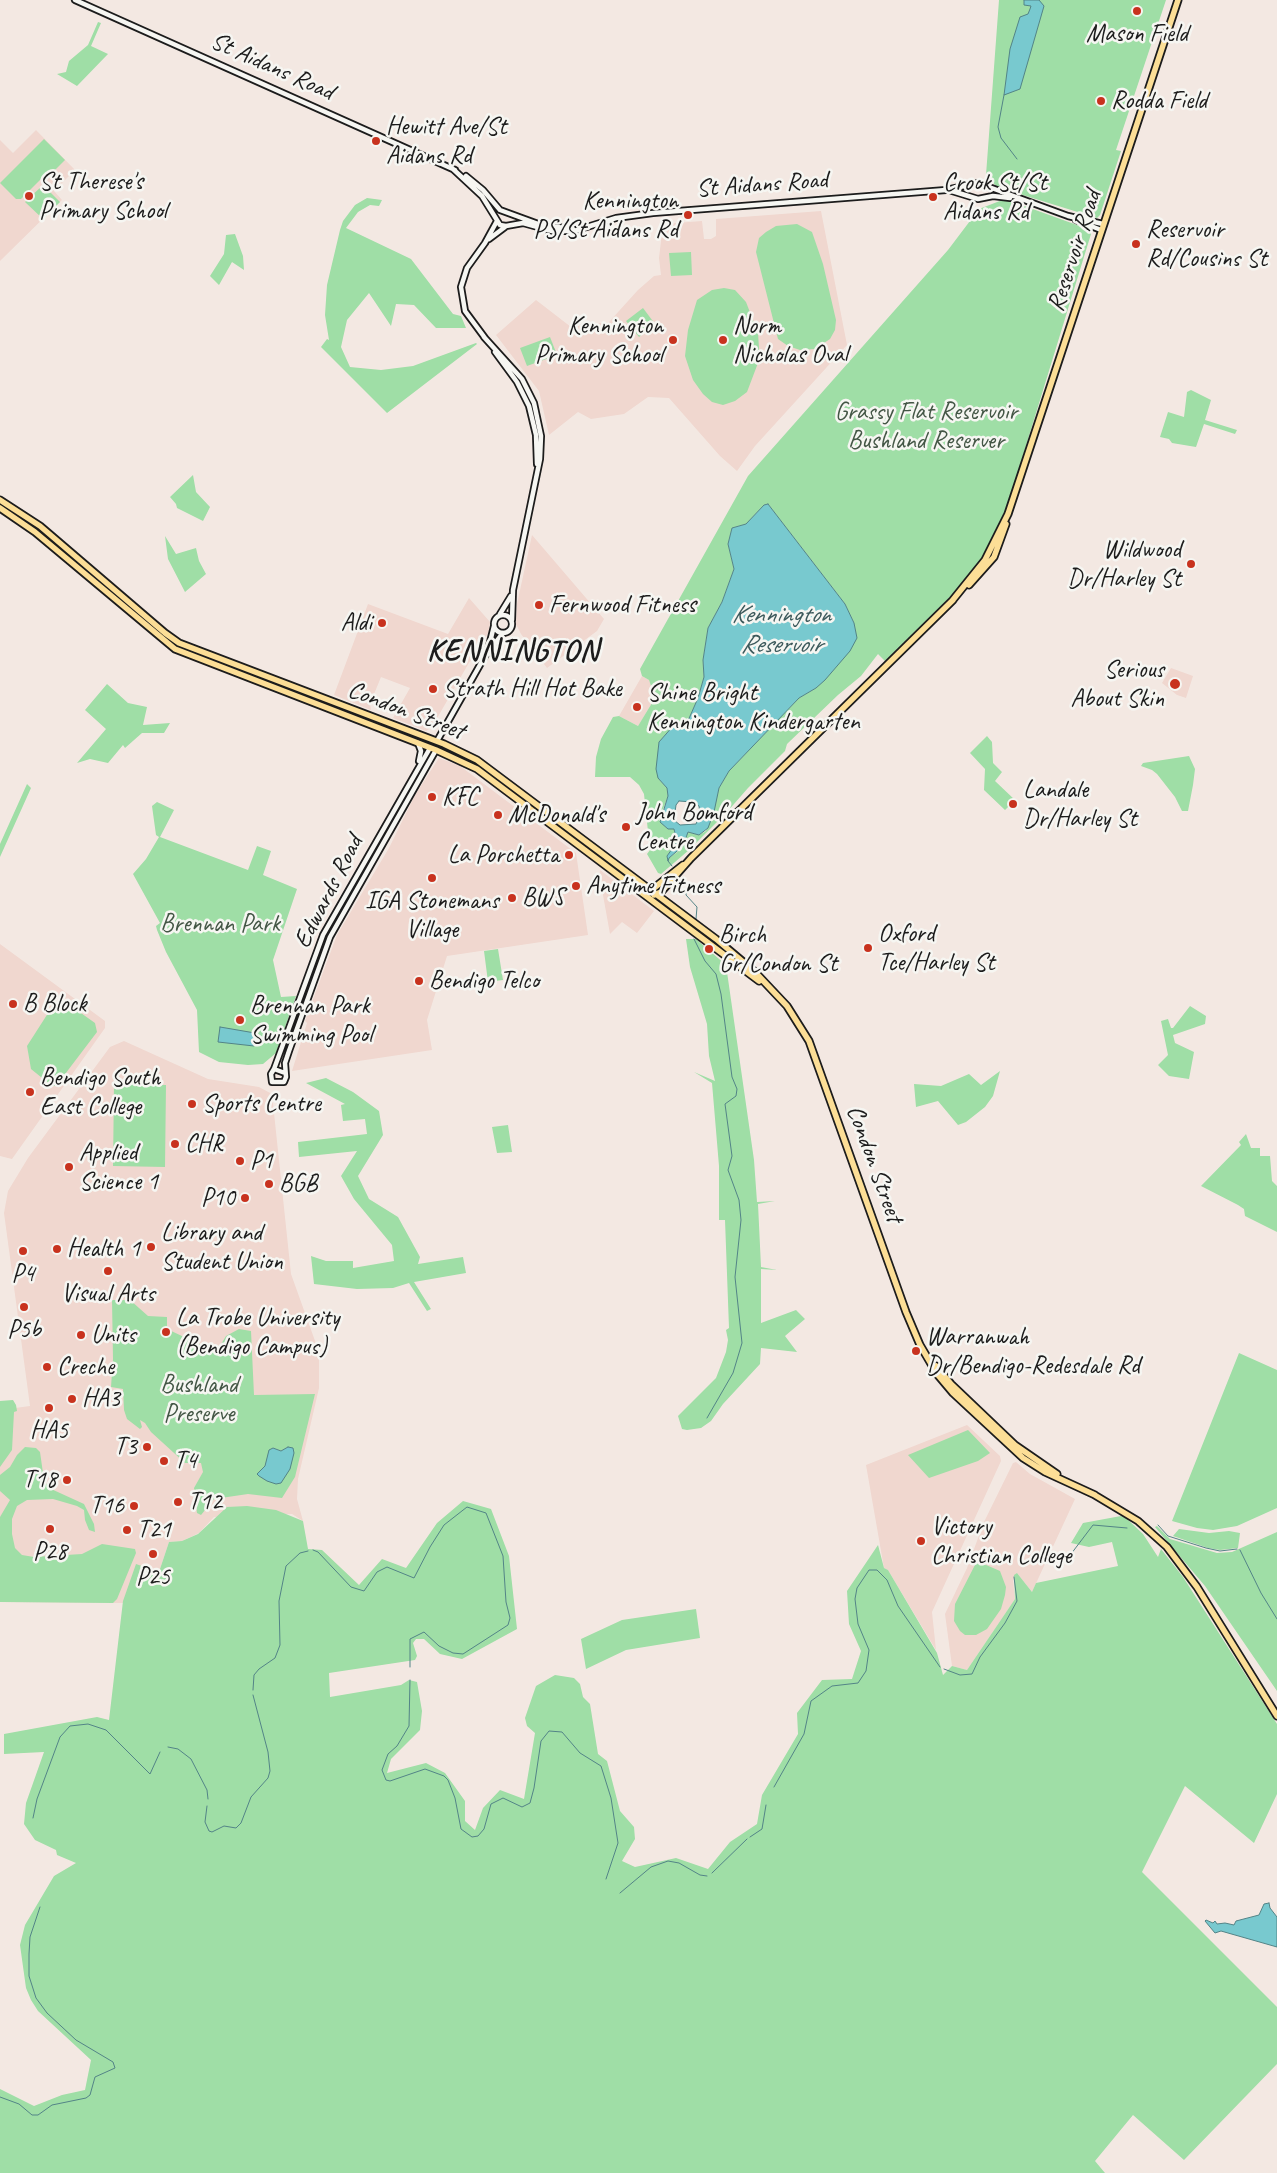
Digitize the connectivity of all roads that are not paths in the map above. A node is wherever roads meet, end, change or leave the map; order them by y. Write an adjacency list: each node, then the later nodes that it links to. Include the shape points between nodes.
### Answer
1 (75, 0): 3 (street, St Aidans Road)
2 (1178, 0): 14 (main road, Reservoir Road)
3 (453, 169): 10 (street, St Aidans Road, via 475,182); 12 (street, St Aidans Road, via 479,192)
4 (973, 185): 5 (street); 6 (street, St Aidans Road); 7 (street)
5 (984, 185): 8 (street); 9 (street)
6 (946, 190): 7 (street, St Aidans Road); 15 (street, St Aidans Road, via 659,212 616,218)
7 (971, 196): 8 (street)
8 (984, 198): 9 (street)
9 (1018, 199): 14 (street)
10 (503, 211): 11 (street, St Aidans Road); 12 (street)
11 (511, 214): 13 (street); 15 (street, St Aidans Road, via 548,226)
12 (497, 220): 13 (street, via 500,225); 16 (street)
13 (508, 225): 15 (street, St Aidans Road, via 523,223 558,232); 16 (street)
14 (1102, 227): 42 (main road, Reservoir Road, via 1008,514 985,560 952,601)
15 (583, 228)
16 (485, 243): 17 (street, via 467,268 460,292 467,315)
17 (484, 337): 18 (street); 19 (street, via 514,376)
18 (522, 380): 19 (street); 20 (street, via 534,403 540,430 541,454)
19 (526, 400): 20 (street, via 536,435)
20 (536, 477): 26 (street)
21 (0, 500): 22 (main road, Condon Street)
22 (8, 505): 23 (main road); 24 (main road, Condon Street)
23 (2, 510): 25 (main road, Condon Street)
24 (60, 543): 25 (main road); 32 (main road, Condon Street, via 172,639)
25 (56, 549): 33 (main road, Condon Street, via 167,644 182,653)
26 (514, 590): 27 (street); 28 (street)
27 (500, 614): 28 (street); 29 (street)
28 (512, 620): 30 (street, via 511,628)
29 (494, 626): 30 (street); 31 (street, Edwards Road)
30 (503, 633): 31 (street, Edwards Road)
31 (485, 656): 36 (street, Edwards Road)
32 (236, 666): 33 (main road); 34 (main road, Condon Street)
33 (234, 672): 35 (main road, Condon Street)
34 (340, 705): 35 (main road, via 356,715); 36 (main road, Condon Street)
35 (358, 720): 37 (main road, Condon Street)
36 (437, 741): 38 (main road, Edwards Road); 40 (main road, Condon Street, via 484,765)
37 (418, 743): 38 (main road, Condon Street); 39 (street, via 421,754)
38 (433, 749): 39 (street, Edwards Road); 41 (main road, Condon Street, via 482,773); 46 (street, Edwards Road, via 330,938 289,1050)
39 (418, 768): 45 (street, Edwards Road, via 323,935)
40 (597, 850): 41 (main road); 42 (main road, Condon Street)
41 (594, 857): 43 (main road, Condon Street)
42 (654, 892): 43 (main road, Reservoir Road); 44 (main road, Condon Street, via 732,952)
43 (646, 895): 44 (main road, Condon Street)
44 (777, 995): 47 (main road, Condon Street, via 809,1041 906,1312 924,1351 951,1384 1022,1450 1046,1468 1138,1521 1161,1540 1185,1570)
45 (274, 1070): 46 (street); 46 (street, via 273,1082 284,1082)
46 (285, 1073)
47 (1277, 1716)

